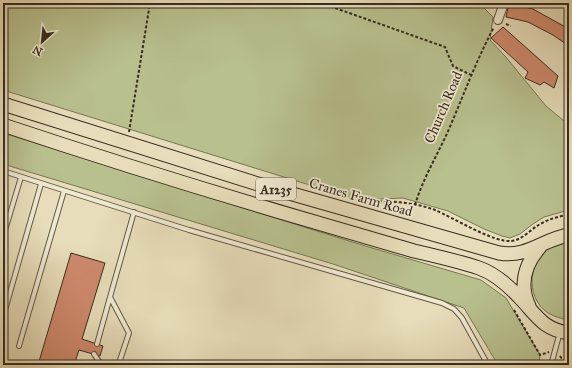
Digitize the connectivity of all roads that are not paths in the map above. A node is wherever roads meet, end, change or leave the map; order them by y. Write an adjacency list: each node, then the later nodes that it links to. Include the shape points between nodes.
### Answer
1 (504, 3): 2 (street)
2 (499, 17)
3 (3, 104): 12 (main road, Cranes Farm Road / A1235, via 261,185 499,253 521,253)
4 (3, 125): 14 (main road, Cranes Farm Road / A1235, via 256,204 479,268 506,285)
5 (3, 171): 6 (lane)
6 (21, 177): 7 (lane); 11 (lane)
7 (41, 184): 8 (lane); 15 (lane)
8 (64, 191): 9 (lane); 18 (lane)
9 (134, 212): 13 (lane); 22 (lane, via 442,303 454,309 462,318)
10 (569, 235): 12 (main road, Cranes Farm Road / A1235)
11 (3, 237)
12 (550, 241): 14 (main road, Cranes Farm Road / A1235, via 530,260 525,273 526,300)
13 (110, 297): 17 (lane); 21 (lane, via 129,333 119,363)
14 (532, 311): 16 (main road, Cranes Farm Road / A1235, via 549,328)
15 (3, 316)
16 (565, 333): 23 (lane, via 556,348)
17 (97, 344)
18 (19, 346)
19 (94, 354): 20 (lane, via 100,363)
20 (106, 365)
21 (116, 365)
22 (488, 365)
23 (551, 365)

